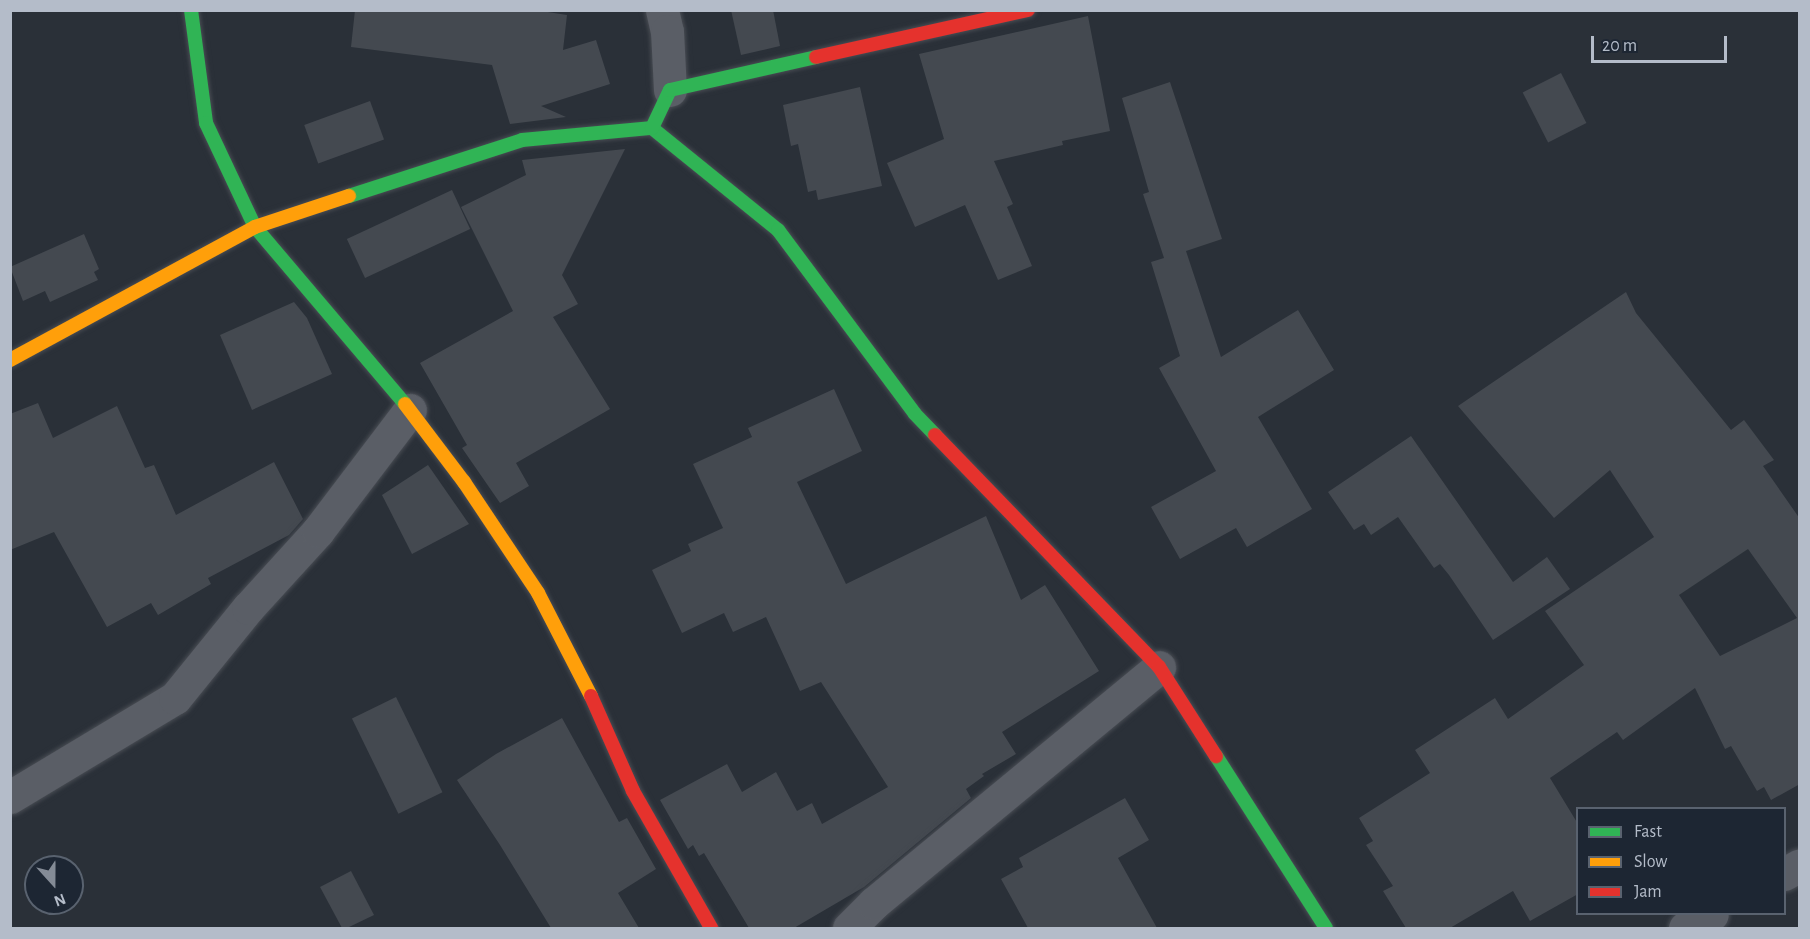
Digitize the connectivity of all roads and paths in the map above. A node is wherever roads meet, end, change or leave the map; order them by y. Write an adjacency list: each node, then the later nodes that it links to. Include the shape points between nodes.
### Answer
1 (191, 10): 6 (street, via 206,123)
2 (662, 10): 4 (street)
3 (1028, 10): 4 (street)
4 (670, 90): 5 (street)
5 (652, 128): 6 (street, via 522,140); 9 (street, via 778,230 915,414)
6 (255, 227): 7 (street); 8 (street)
7 (10, 360)
8 (410, 410): 10 (street, via 318,531 248,608 175,698); 14 (street, via 538,592 633,791)
9 (1159, 667): 15 (street, via 874,903); 16 (street)
10 (10, 797)
11 (1800, 865): 12 (street)
12 (1786, 872)
13 (1710, 915): 17 (street)
14 (711, 928)
15 (849, 928)
16 (1326, 928)
17 (1685, 928)

